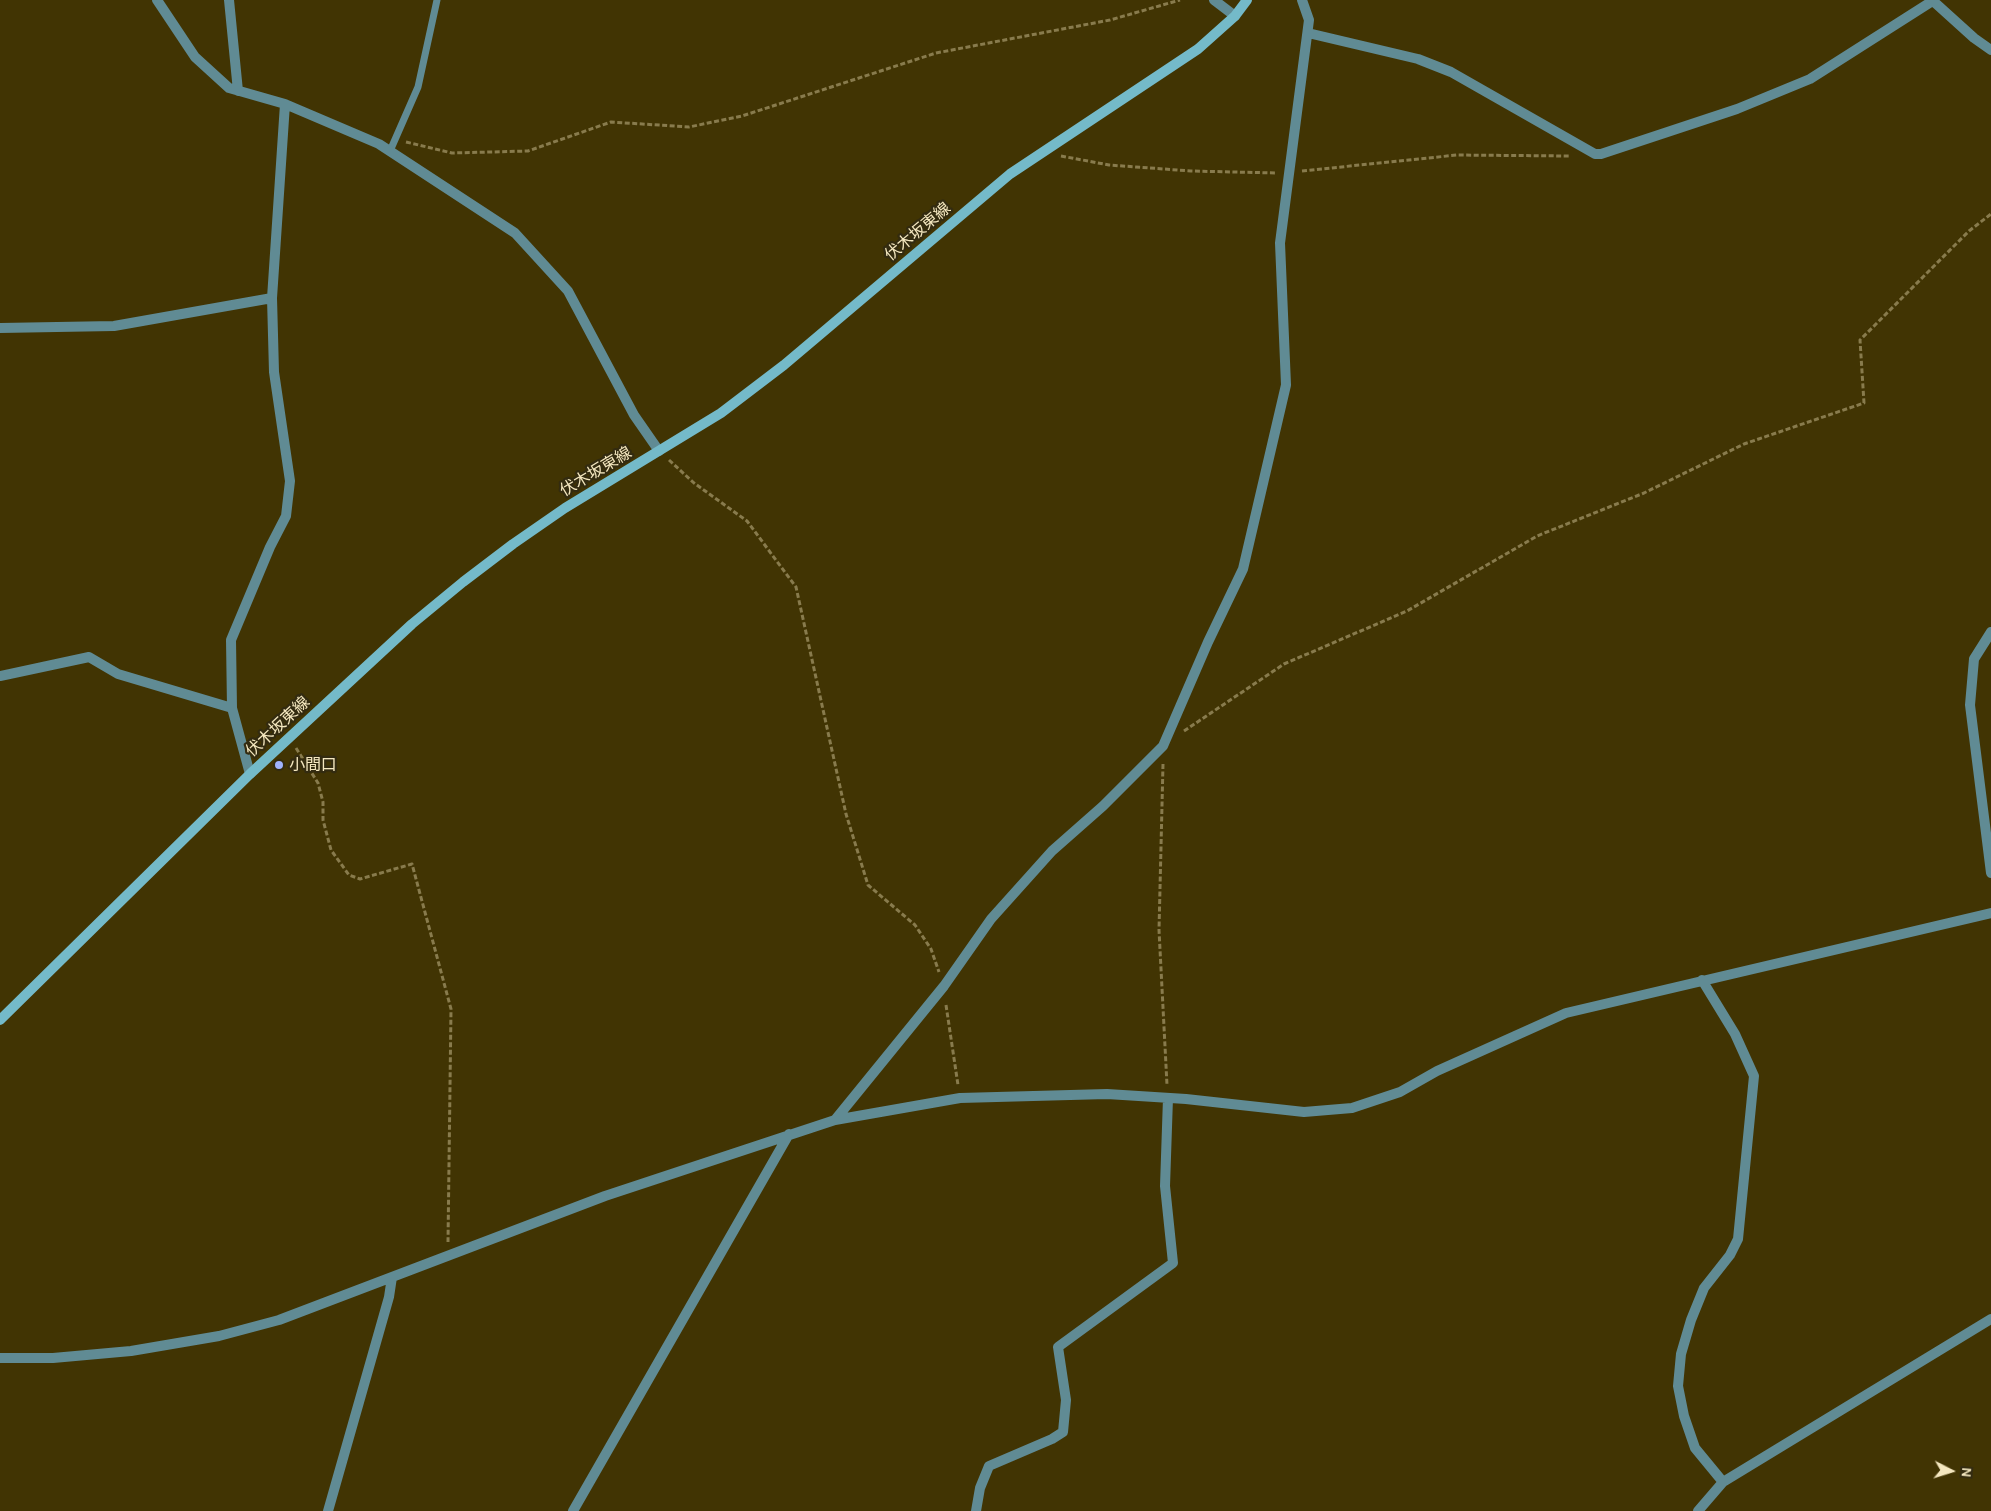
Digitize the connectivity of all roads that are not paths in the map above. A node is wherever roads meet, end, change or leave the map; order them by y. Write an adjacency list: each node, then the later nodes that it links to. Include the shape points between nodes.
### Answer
1 (157, 0): 11 (street, via 195,57 229,88)
2 (229, 0): 11 (street)
3 (437, 0): 13 (lane, via 418,87)
4 (1214, 0): 8 (street)
5 (1247, 0): 8 (main road, 伏木坂東線)
6 (1302, 0): 9 (street, via 1309,20)
7 (1933, 0): 9 (street, via 1810,78 1737,109 1601,154 1595,154 1443,69 1418,59); 10 (street)
8 (1235, 16): 16 (main road, 伏木坂東線, via 1198,49 1010,174 784,365 721,413)
9 (1308, 33): 26 (street, via 1280,243 1286,385 1243,569 1163,746 1052,851 991,919 944,986)
10 (1991, 50)
11 (238, 90): 12 (street)
12 (285, 104): 13 (street); 14 (street)
13 (390, 151): 16 (street, via 515,233 568,290 634,415)
14 (272, 298): 15 (street, via 114,326); 19 (street, via 274,372 290,481 286,516 231,640)
15 (0, 328)
16 (659, 451): 20 (main road, 伏木坂東線, via 565,508 477,571 412,624)
17 (1991, 632): 21 (street, via 1974,660 1970,705)
18 (0, 676): 19 (street, via 89,657 118,674)
19 (232, 708): 20 (street)
20 (250, 774): 24 (main road, 伏木坂東線)
21 (1991, 873)
22 (1991, 913): 23 (street)
23 (1702, 980): 25 (street, via 1566,1013 1437,1071 1400,1092 1352,1108 1304,1112); 31 (street, via 1735,1034 1754,1076 1738,1239 1730,1255 1704,1288 1690,1320 1681,1354 1678,1386 1694,1448)
24 (0, 1020)
25 (1168, 1098): 26 (street, via 1107,1094 960,1098); 34 (street, via 1165,1186 1174,1263 1058,1347 1066,1400 1063,1432 989,1466 980,1488)
26 (835, 1120): 27 (street)
27 (789, 1134): 28 (street, via 605,1196); 33 (street)
28 (392, 1278): 30 (street, via 279,1320 219,1336 131,1351 53,1358); 32 (street)
29 (1991, 1319): 31 (street)
30 (0, 1358)
31 (1723, 1482): 35 (street)
32 (328, 1511)
33 (573, 1511)
34 (976, 1511)
35 (1698, 1511)

